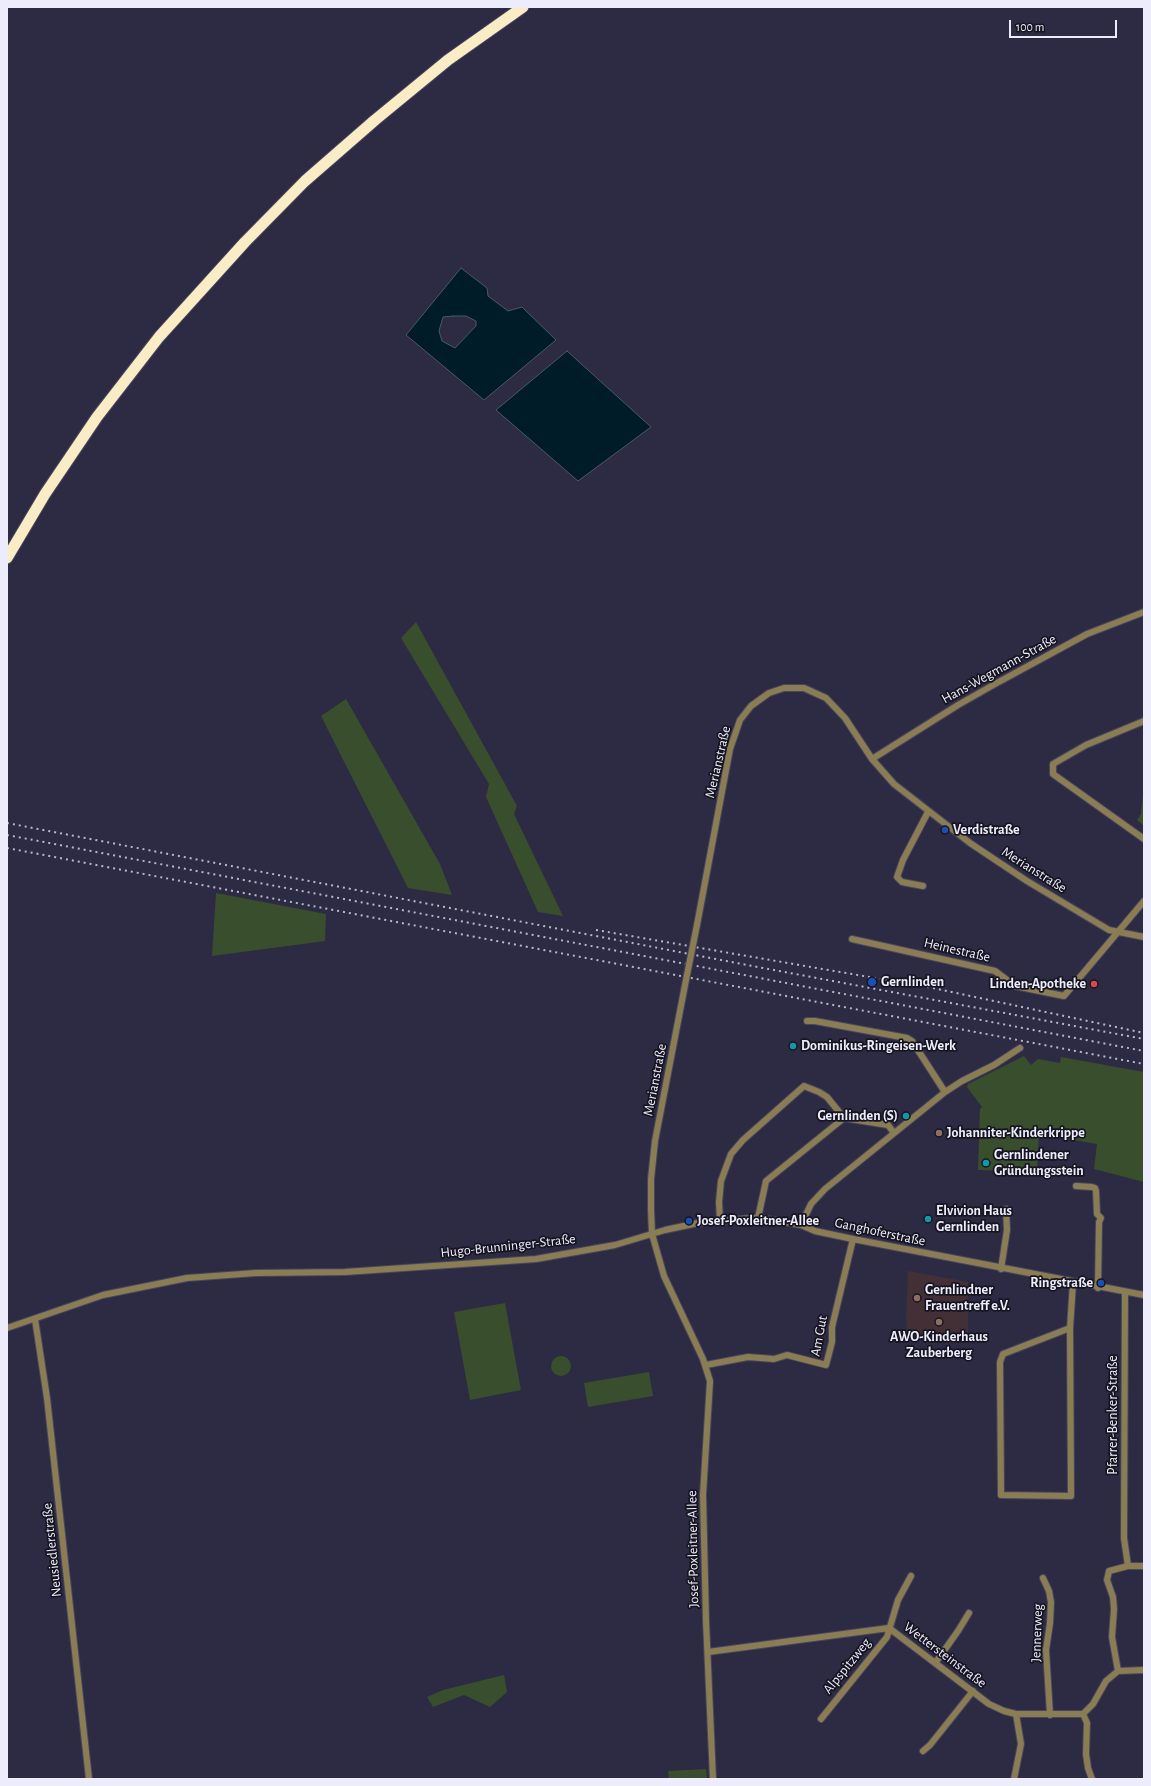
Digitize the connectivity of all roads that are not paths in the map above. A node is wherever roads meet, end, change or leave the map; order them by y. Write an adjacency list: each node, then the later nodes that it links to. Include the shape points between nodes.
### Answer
1 (523, 7): 2 (highway, via 448,60 375,120 305,181 245,242 159,337 97,417 45,494)
2 (7, 558)
3 (1144, 612): 5 (street, Hans-Wegmann-Straße, via 1087,634 958,704)
4 (1144, 721): 7 (street, via 1086,746 1053,764 1054,774)
5 (872, 759): 6 (street, Merianstraße, via 894,784); 23 (street, Merianstraße, bridge, via 845,718 826,698 804,688 784,688 769,693 751,706 740,720 730,749 655,1141 651,1179)
6 (928, 812): 8 (street, via 897,877 902,882); 10 (street, Merianstraße, via 1027,881 1109,930)
7 (1144, 839)
8 (923, 886)
9 (1144, 901): 10 (street)
10 (1119, 932): 11 (street, Merianstraße); 12 (street, Heinestraße, via 1064,996 1015,986 995,971)
11 (1144, 937)
12 (852, 939)
13 (807, 1021): 15 (street, via 907,1038 912,1041)
14 (1020, 1048): 15 (street)
15 (946, 1092): 17 (street)
16 (844, 1118): 17 (street, via 888,1125); 20 (street, via 766,1181); 21 (street, via 827,1097 804,1086 743,1140 731,1154 721,1181)
17 (894, 1133): 22 (street, via 818,1196)
18 (1076, 1186): 27 (street, via 1096,1188 1097,1214 1101,1218)
19 (1006, 1209): 25 (street, via 1007,1230)
20 (758, 1218): 21 (street, Hugo-Brunninger-Straße); 22 (street, Hugo-Brunninger-Straße)
21 (720, 1220): 23 (street, Hugo-Brunninger-Straße)
22 (801, 1225): 24 (street, Ganghoferstraße, via 815,1231)
23 (652, 1234): 30 (street, Hugo-Brunninger-Straße, via 615,1245 536,1258 345,1272 256,1273 187,1278 103,1295); 33 (street, Josef-Poxleitner-Allee, via 664,1276)
24 (853, 1239): 25 (street, Ganghoferstraße); 33 (street, Am Gut, via 832,1327 832,1342 826,1365 787,1355 774,1359 742,1358)
25 (1001, 1269): 26 (street, Ganghoferstraße)
26 (1072, 1283): 27 (street, Ganghoferstraße); 32 (street)
27 (1098, 1288): 28 (street, Ganghoferstraße)
28 (1125, 1292): 29 (street, Ganghoferstraße); 34 (street, Pfarrer-Benker-Straße, via 1124,1538)
29 (1144, 1296)
30 (35, 1319): 31 (street, Hugo-Brunninger-Straße); 50 (street, Neusiedlerstraße, via 47,1398)
31 (7, 1328)
32 (1070, 1328): 32 (street, via 1070,1496 1000,1495 1000,1362 1003,1354)
33 (706, 1365): 40 (street, Josef-Poxleitner-Allee, via 710,1388 703,1494)
34 (1128, 1566): 35 (street); 43 (street, via 1109,1571 1107,1580 1113,1597 1112,1637)
35 (1144, 1566)
36 (911, 1576): 39 (street, Alpspitzweg, via 898,1600)
37 (1043, 1578): 47 (street, Jennerweg, via 1051,1602 1046,1650)
38 (969, 1613): 41 (street)
39 (889, 1628): 40 (street, Wettersteinstraße); 41 (street, Wettersteinstraße); 48 (street, Alpspitzweg, via 887,1637)
40 (708, 1652): 51 (street, Josef-Poxleitner-Allee)
41 (936, 1662): 44 (street, Wettersteinstraße)
42 (1144, 1670): 43 (street)
43 (1118, 1671): 46 (street, via 1106,1681 1093,1704)
44 (973, 1691): 45 (street, Wettersteinstraße, via 989,1704); 49 (street, via 930,1746)
45 (1016, 1714): 47 (street, Wettersteinstraße); 52 (street, via 1021,1744)
46 (1083, 1714): 47 (street, Wettersteinstraße); 53 (street, via 1087,1723 1086,1754)
47 (1050, 1715)
48 (821, 1719)
49 (923, 1750)
50 (89, 1779)
51 (713, 1779)
52 (1014, 1779)
53 (1092, 1779)

